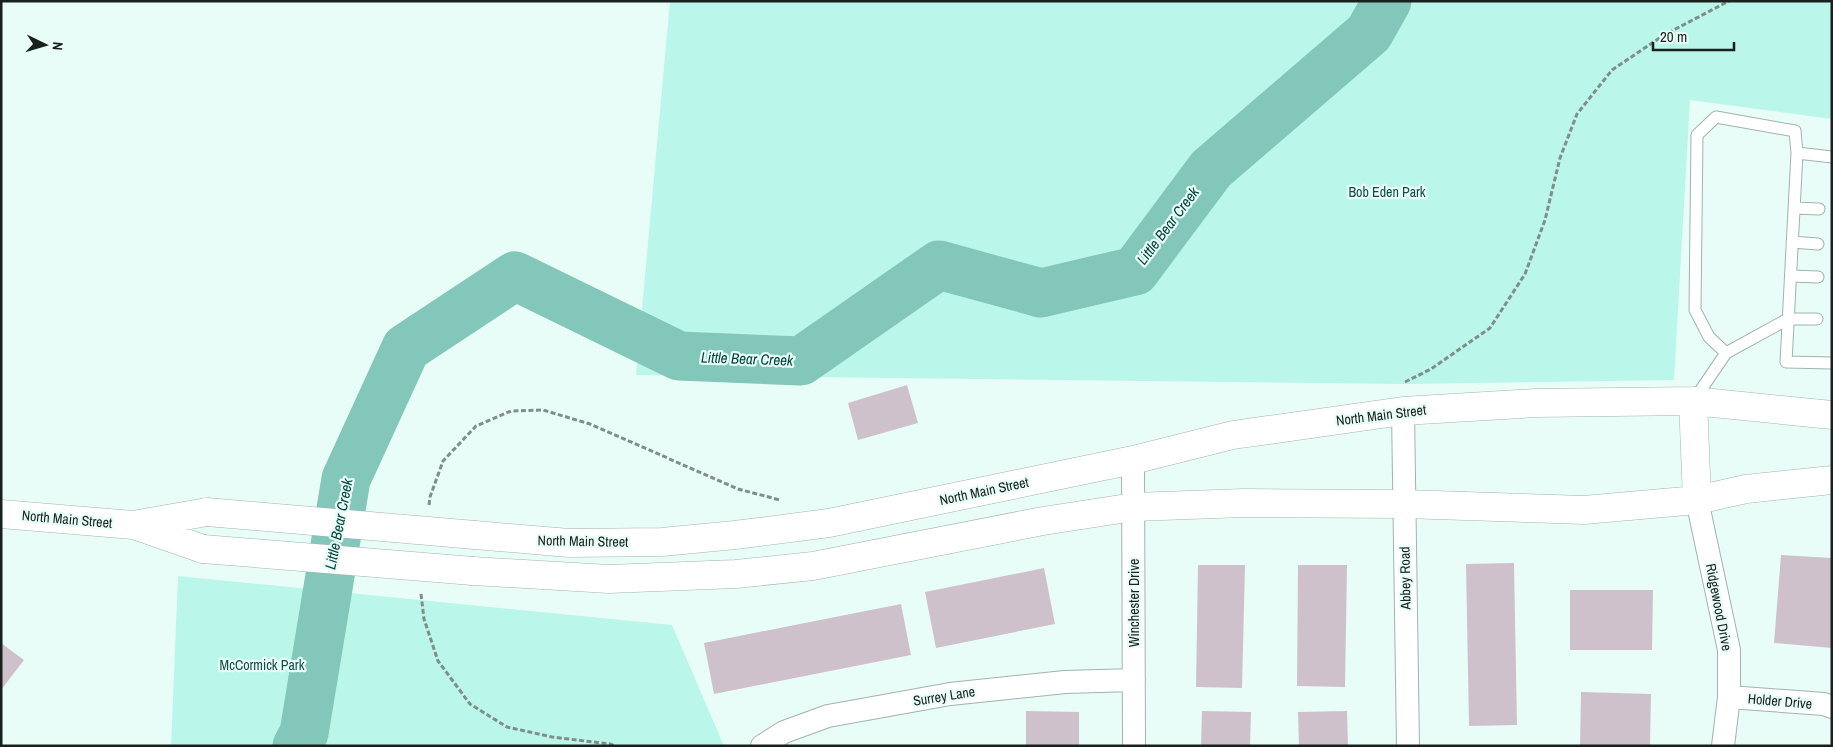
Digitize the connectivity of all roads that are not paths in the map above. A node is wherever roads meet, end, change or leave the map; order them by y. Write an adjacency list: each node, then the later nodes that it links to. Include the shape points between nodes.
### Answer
1 (1797, 153): 2 (lane); 3 (lane); 11 (lane, via 1795,132 1716,117 1697,135 1695,310 1709,337)
2 (1832, 157)
3 (1794, 208): 4 (lane); 5 (lane)
4 (1820, 209)
5 (1792, 242): 6 (lane); 7 (lane)
6 (1818, 244)
7 (1791, 276): 8 (lane); 9 (lane)
8 (1818, 277)
9 (1788, 319): 10 (lane); 11 (lane); 12 (lane, via 1786,362)
10 (1817, 319)
11 (1726, 353): 14 (lane)
12 (1832, 363)
13 (1400, 398): 14 (main road, North Main Street); 16 (main road, North Main Street); 19 (street, Abbey Road)
14 (1693, 402): 15 (main road, North Main Street); 18 (main road)
15 (1832, 415)
16 (1133, 460): 20 (street, Winchester Drive); 22 (main road, North Main Street, bridge, via 829,523 662,542 569,543 207,512)
17 (1832, 480): 18 (main road, North Main Street, via 1746,489)
18 (1697, 500): 19 (main road, North Main Street, via 1584,510); 24 (street, Ridgewood Drive, via 1729,650)
19 (1404, 504): 20 (main road, North Main Street, via 1244,503); 28 (street, Abbey Road)
20 (1134, 507): 22 (main road, North Main Street, bridge, via 813,566 736,574 609,579 203,549); 23 (street, Winchester Drive)
21 (1, 514): 22 (main road, North Main Street)
22 (133, 525)
23 (1134, 680): 26 (street, Surrey Lane, via 1065,682 950,694 828,716 784,732); 27 (street, Winchester Drive)
24 (1729, 697): 25 (street, Holder Drive); 29 (street, Ridgewood Drive)
25 (1832, 707)
26 (762, 746)
27 (1134, 746)
28 (1408, 746)
29 (1723, 746)

